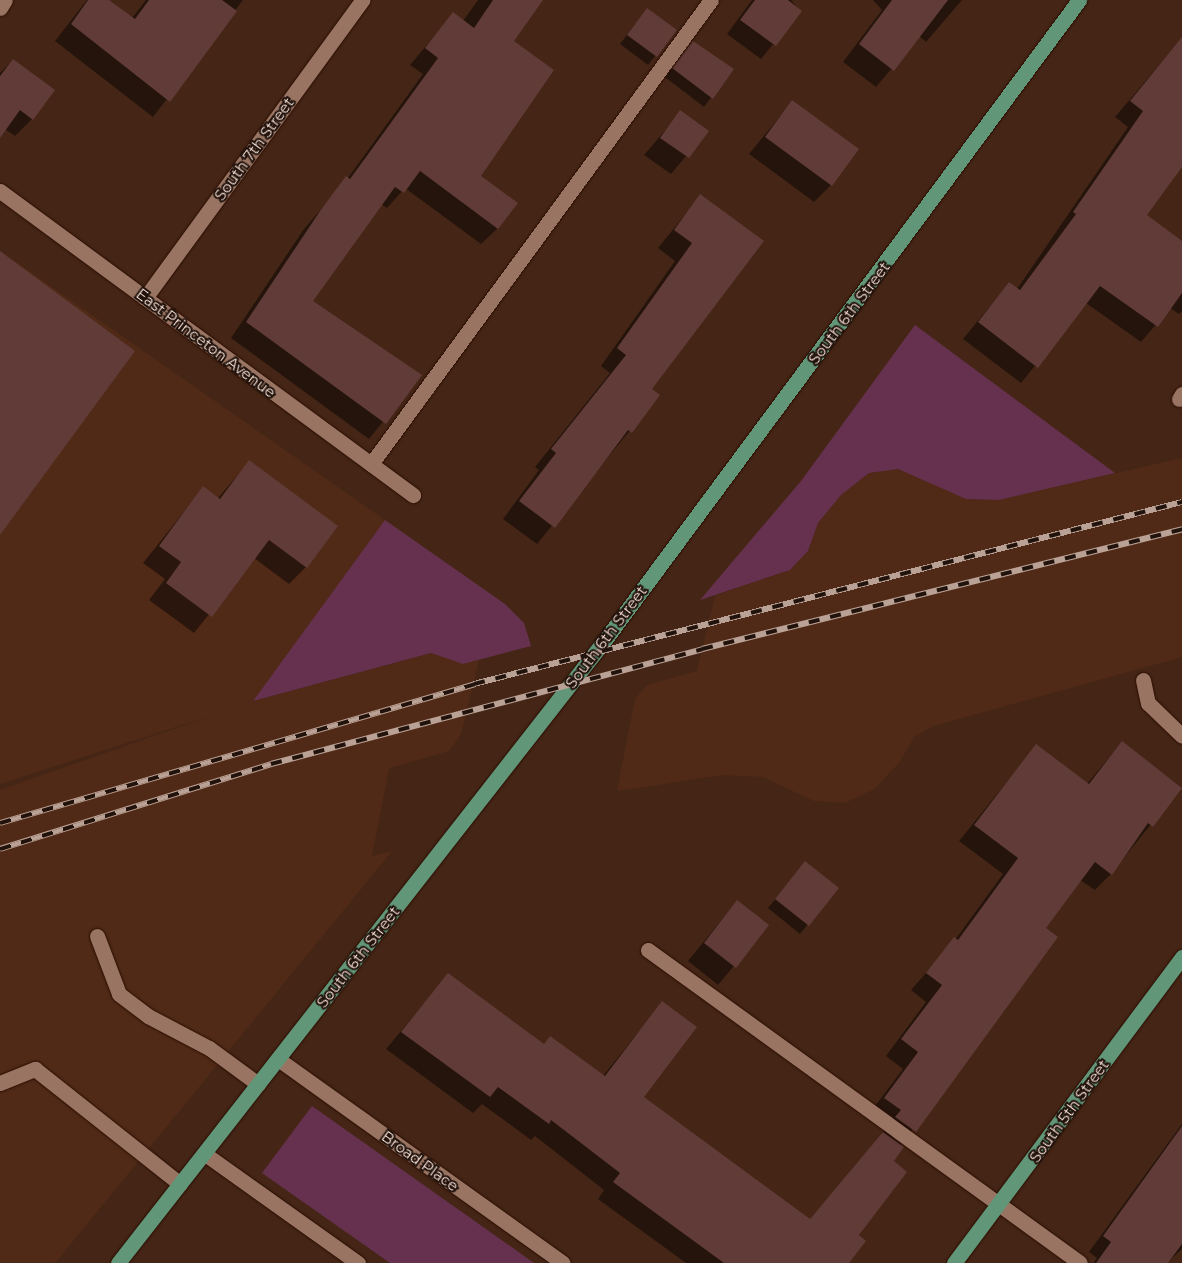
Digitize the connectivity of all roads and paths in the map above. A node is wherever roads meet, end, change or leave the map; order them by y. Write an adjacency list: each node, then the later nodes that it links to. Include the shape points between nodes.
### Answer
1 (6, 0): 5 (street)
2 (362, 0): 7 (street, South 7th Street)
3 (711, 0): 8 (street)
4 (1079, 0): 15 (main road, South 6th Street, via 607,637)
5 (0, 8)
6 (0, 191): 7 (street, East Princeton Avenue)
7 (145, 298): 8 (street, East Princeton Avenue)
8 (370, 464): 9 (street, East Princeton Avenue)
9 (412, 495)
10 (1143, 680): 11 (street, via 1148,703)
11 (1182, 736)
12 (97, 936): 17 (street, via 119,994 148,1016 209,1048)
13 (648, 950): 20 (street)
14 (1182, 957): 20 (main road, South 5th Street)
15 (278, 1059): 17 (main road, South 6th Street); 23 (street, Broad Place)
16 (0, 1083): 19 (street, via 35,1069)
17 (258, 1084): 18 (main road, South 6th Street)
18 (205, 1154): 19 (main road, South 6th Street); 22 (street)
19 (180, 1184): 21 (main road, South 6th Street)
20 (999, 1206): 24 (main road, South 5th Street); 25 (street)
21 (118, 1263)
22 (358, 1263)
23 (563, 1263)
24 (954, 1263)
25 (1080, 1263)

